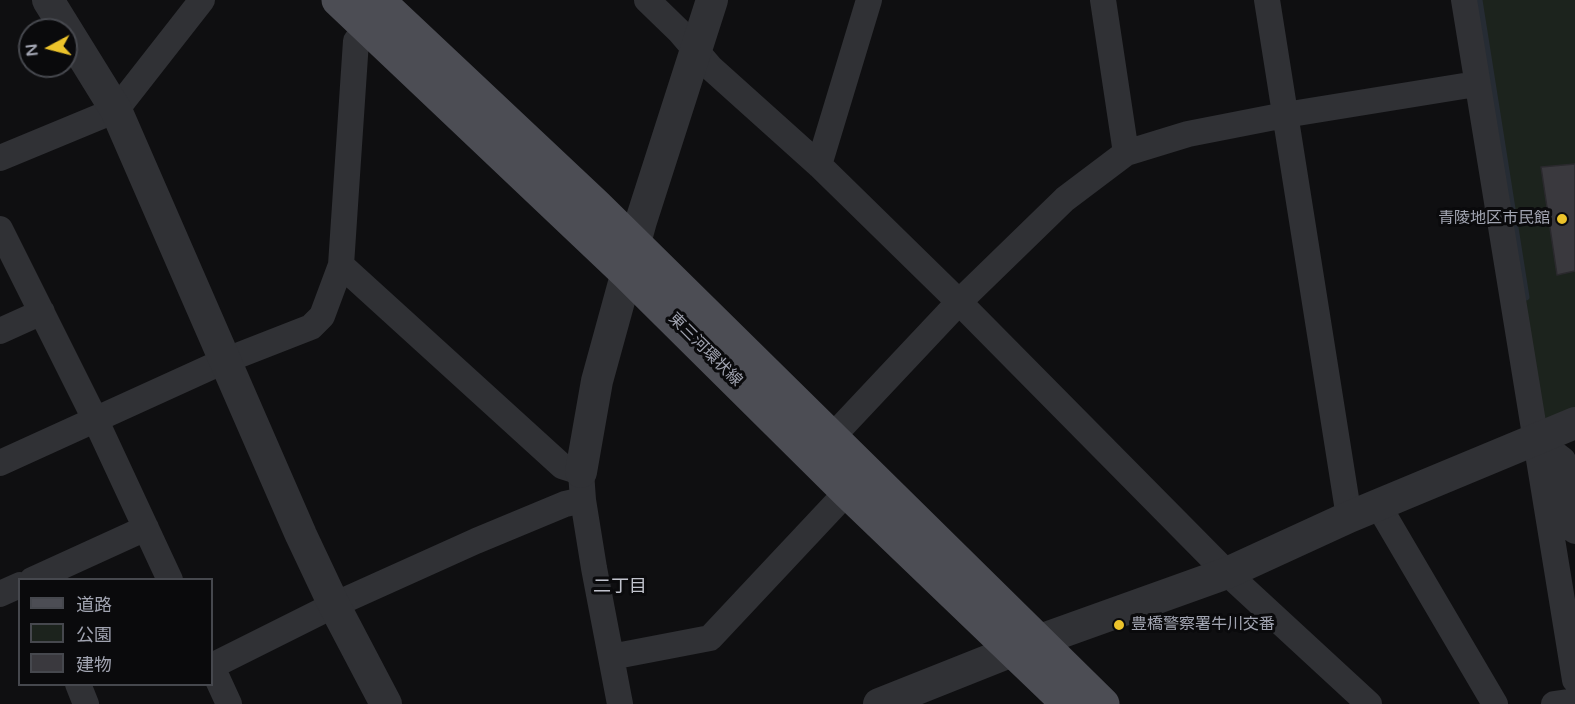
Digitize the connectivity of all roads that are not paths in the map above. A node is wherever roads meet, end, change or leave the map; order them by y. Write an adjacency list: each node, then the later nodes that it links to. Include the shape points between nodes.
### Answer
1 (48, 0): 13 (street)
2 (202, 0): 13 (street)
3 (338, 0): 10 (main road, 東三河環状線)
4 (647, 0): 11 (street)
5 (712, 0): 11 (street)
6 (869, 0): 17 (street)
7 (1103, 0): 15 (street)
8 (1267, 0): 14 (street)
9 (1464, 0): 12 (street)
10 (373, 14): 19 (main road, 東三河環状線); 20 (street, via 356,41)
11 (697, 52): 17 (street); 19 (street)
12 (1476, 84): 14 (street); 28 (street)
13 (116, 110): 16 (street); 24 (street)
14 (1285, 115): 15 (street, via 1188,134); 33 (street)
15 (1126, 153): 21 (street, via 1065,199)
16 (0, 158)
17 (819, 165): 21 (street)
18 (0, 230): 22 (street)
19 (631, 259): 27 (main road, 東三河環状線); 30 (street, via 597,381); 31 (main road, 東三河環状線)
20 (341, 265): 24 (street, via 322,315 311,327); 30 (street)
21 (959, 302): 27 (street); 36 (street)
22 (42, 312): 23 (street); 25 (street)
23 (0, 331)
24 (224, 362): 25 (street); 41 (street)
25 (96, 421): 29 (street); 34 (street)
26 (1575, 423): 28 (street)
27 (832, 437): 42 (main road, 東三河環状線)
28 (1536, 439): 32 (street); 35 (street, via 1563,460); 46 (street)
29 (0, 463)
30 (582, 486): 41 (street, via 565,504); 43 (street)
31 (847, 492): 42 (main road, 東三河環状線); 43 (street, via 710,638)
32 (1378, 505): 33 (street); 57 (street)
33 (1349, 517): 36 (street)
34 (146, 528): 37 (street); 38 (street)
35 (1575, 531)
36 (1227, 573): 42 (street); 56 (street)
37 (34, 578)
38 (170, 578)
39 (18, 586): 40 (street)
40 (0, 594)
41 (334, 605): 44 (street); 51 (street)
42 (1026, 645): 53 (street); 54 (main road, 東三河環状線); 55 (main road, 東三河環状線)
43 (611, 657): 52 (street)
44 (213, 666)
45 (213, 668): 50 (street)
46 (1575, 680)
47 (79, 686): 49 (street)
48 (1575, 701): 58 (street)
49 (86, 704)
50 (229, 704)
51 (386, 704)
52 (620, 704)
53 (879, 704)
54 (1068, 704)
55 (1103, 704)
56 (1369, 704)
57 (1495, 704)
58 (1554, 704)

